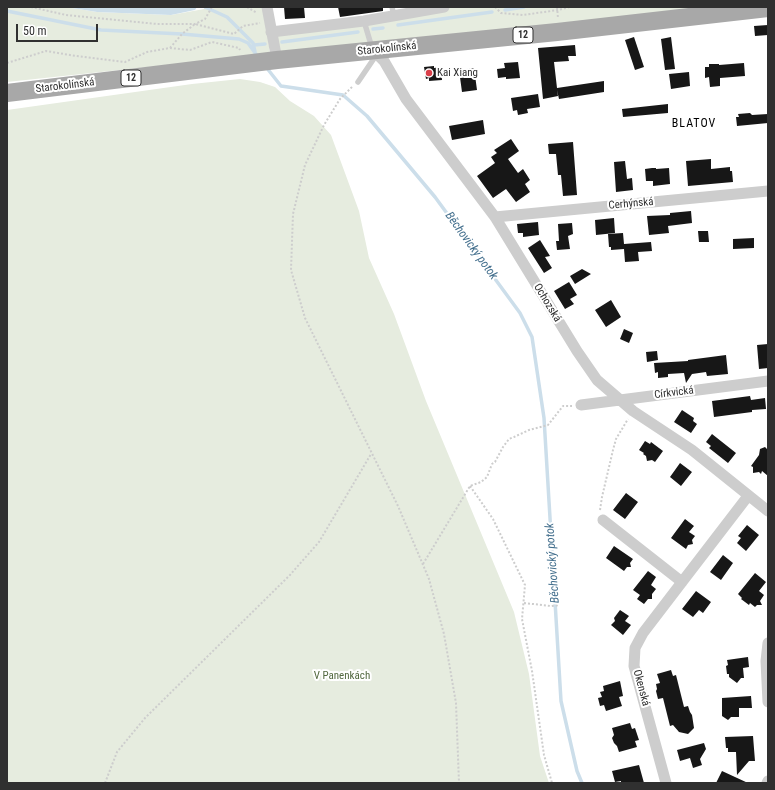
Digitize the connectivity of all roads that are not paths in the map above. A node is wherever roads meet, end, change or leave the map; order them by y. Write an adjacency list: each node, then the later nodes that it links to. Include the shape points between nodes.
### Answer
1 (267, 7): 6 (street)
2 (444, 7): 4 (street)
3 (768, 8): 7 (main road, Starokolínská / 12)
4 (393, 12): 5 (street)
5 (364, 21): 6 (street); 7 (lane)
6 (270, 27): 8 (street)
7 (375, 52): 8 (main road, Starokolínská / 12); 9 (lane); 12 (street, Ochozská)
8 (277, 60): 10 (main road, Starokolínská / 12)
9 (358, 82)
10 (7, 93)
11 (768, 191): 12 (street, Cerhýnská)
12 (495, 217): 14 (street, Ochozská, via 581,357 597,380)
13 (768, 381): 14 (street, Církvická)
14 (620, 400): 15 (street, Církvická); 16 (street, Ochozská, via 692,450)
15 (581, 404)
16 (748, 496): 17 (street, Ochozská); 19 (street, Okenská)
17 (768, 511)
18 (603, 520): 19 (street)
19 (682, 582): 22 (street, Okenská, via 643,633 635,648 634,666)
20 (768, 643): 21 (street)
21 (768, 702)
22 (666, 783)

